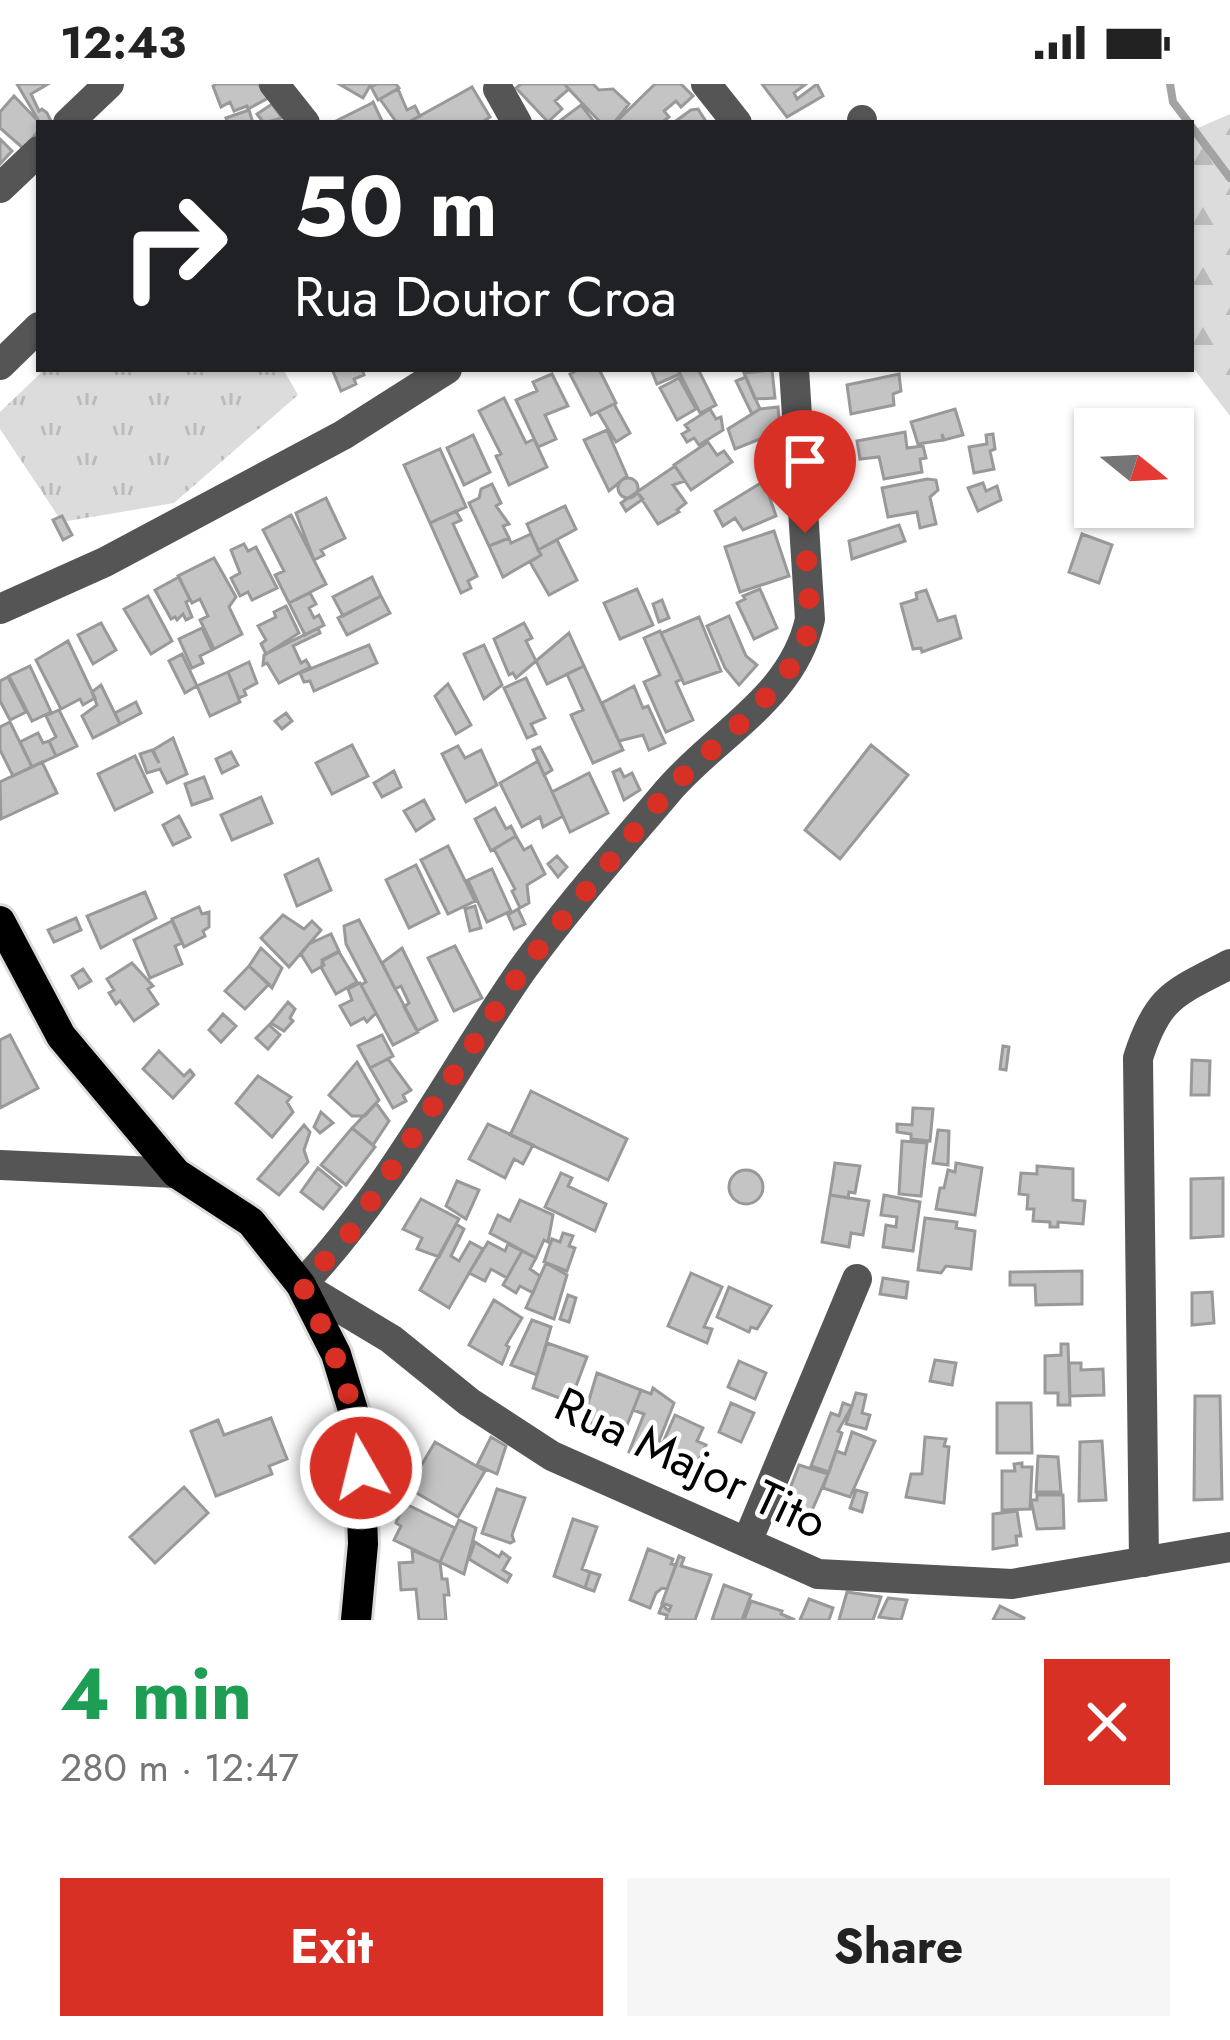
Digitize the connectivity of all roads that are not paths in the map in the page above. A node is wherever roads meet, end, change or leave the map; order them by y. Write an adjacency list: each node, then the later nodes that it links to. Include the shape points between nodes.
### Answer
1 (109, 84): 5 (street)
2 (274, 84): 6 (street)
3 (706, 84): 8 (street)
4 (498, 89): 7 (street)
5 (71, 120)
6 (302, 120)
7 (515, 120)
8 (735, 120)
9 (36, 154): 10 (street)
10 (0, 188)
11 (36, 330): 12 (street)
12 (0, 365)
13 (437, 372): 15 (street, via 343,435)
14 (794, 372): 21 (street, via 810,620 803,652 757,708 671,787 524,967 348,1236)
15 (0, 609)
16 (0, 921): 19 (main road, via 61,1036)
17 (1230, 964): 24 (street, via 1176,993 1150,1019 1138,1058)
18 (0, 1165): 19 (street)
19 (176, 1173): 21 (main road, via 251,1222)
20 (856, 1279): 22 (street)
21 (302, 1285): 22 (street, Rua Major Tito, via 392,1339 552,1456); 25 (main road, via 337,1354 359,1430)
22 (747, 1542): 24 (street, Rua Major Tito, via 818,1574 1012,1584)
23 (1230, 1547): 24 (street, Rua Major Tito)
24 (1144, 1562)
25 (356, 1620)

